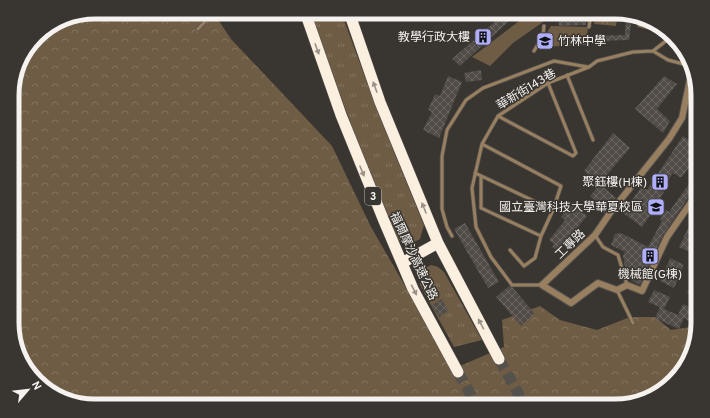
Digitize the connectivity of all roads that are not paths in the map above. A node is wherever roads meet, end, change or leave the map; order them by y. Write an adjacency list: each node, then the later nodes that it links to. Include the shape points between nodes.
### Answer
1 (207, 19): 9 (lane)
2 (306, 19): 30 (highway, 福爾摩沙高速公路 / 3, one-way to 30, via 341,116)
3 (351, 19): 28 (highway, one-way to 3, via 380,102)
4 (590, 19): 7 (lane)
5 (639, 25): 8 (lane)
6 (544, 26): 11 (lane, via 543,36)
7 (589, 27)
8 (651, 28)
9 (198, 29)
10 (667, 40): 12 (lane)
11 (534, 51)
12 (653, 51): 13 (lane, via 668,60); 14 (lane, 華新街143巷, via 633,52 597,61)
13 (684, 64)
14 (589, 67): 15 (lane, 華新街143巷); 26 (lane, via 554,61 484,88 466,100 447,130 442,156 442,209)
15 (567, 75): 17 (lane, 華新街143巷); 19 (lane)
16 (690, 80): 25 (street, 工專路, via 682,118 669,139)
17 (548, 83): 18 (lane, 華新街143巷); 18 (lane, via 576,153 573,156)
18 (498, 116): 20 (lane, 華新街143巷)
19 (593, 140)
20 (482, 144): 21 (lane, 華新街143巷); 24 (lane, via 561,186)
21 (475, 173): 22 (lane); 31 (lane, 華新街143巷, via 472,188 476,227 491,257 512,285)
22 (481, 177): 24 (lane); 27 (lane, via 481,208)
23 (691, 202): 32 (street, via 667,237 642,291)
24 (553, 210): 27 (lane)
25 (595, 235): 31 (street, 工專路); 32 (lane, via 603,247 618,255)
26 (452, 236)
27 (541, 236): 29 (lane, via 535,258 524,266)
28 (438, 243): 30 (highway); 35 (highway, one-way to 28)
29 (510, 250)
30 (402, 263): 36 (highway, 福爾摩沙高速公路 / 3, one-way to 36, via 413,289)
31 (542, 284): 33 (street, via 572,303 598,283)
32 (627, 285): 33 (street)
33 (618, 290): 34 (lane)
34 (633, 323)
35 (499, 359)
36 (458, 372)

